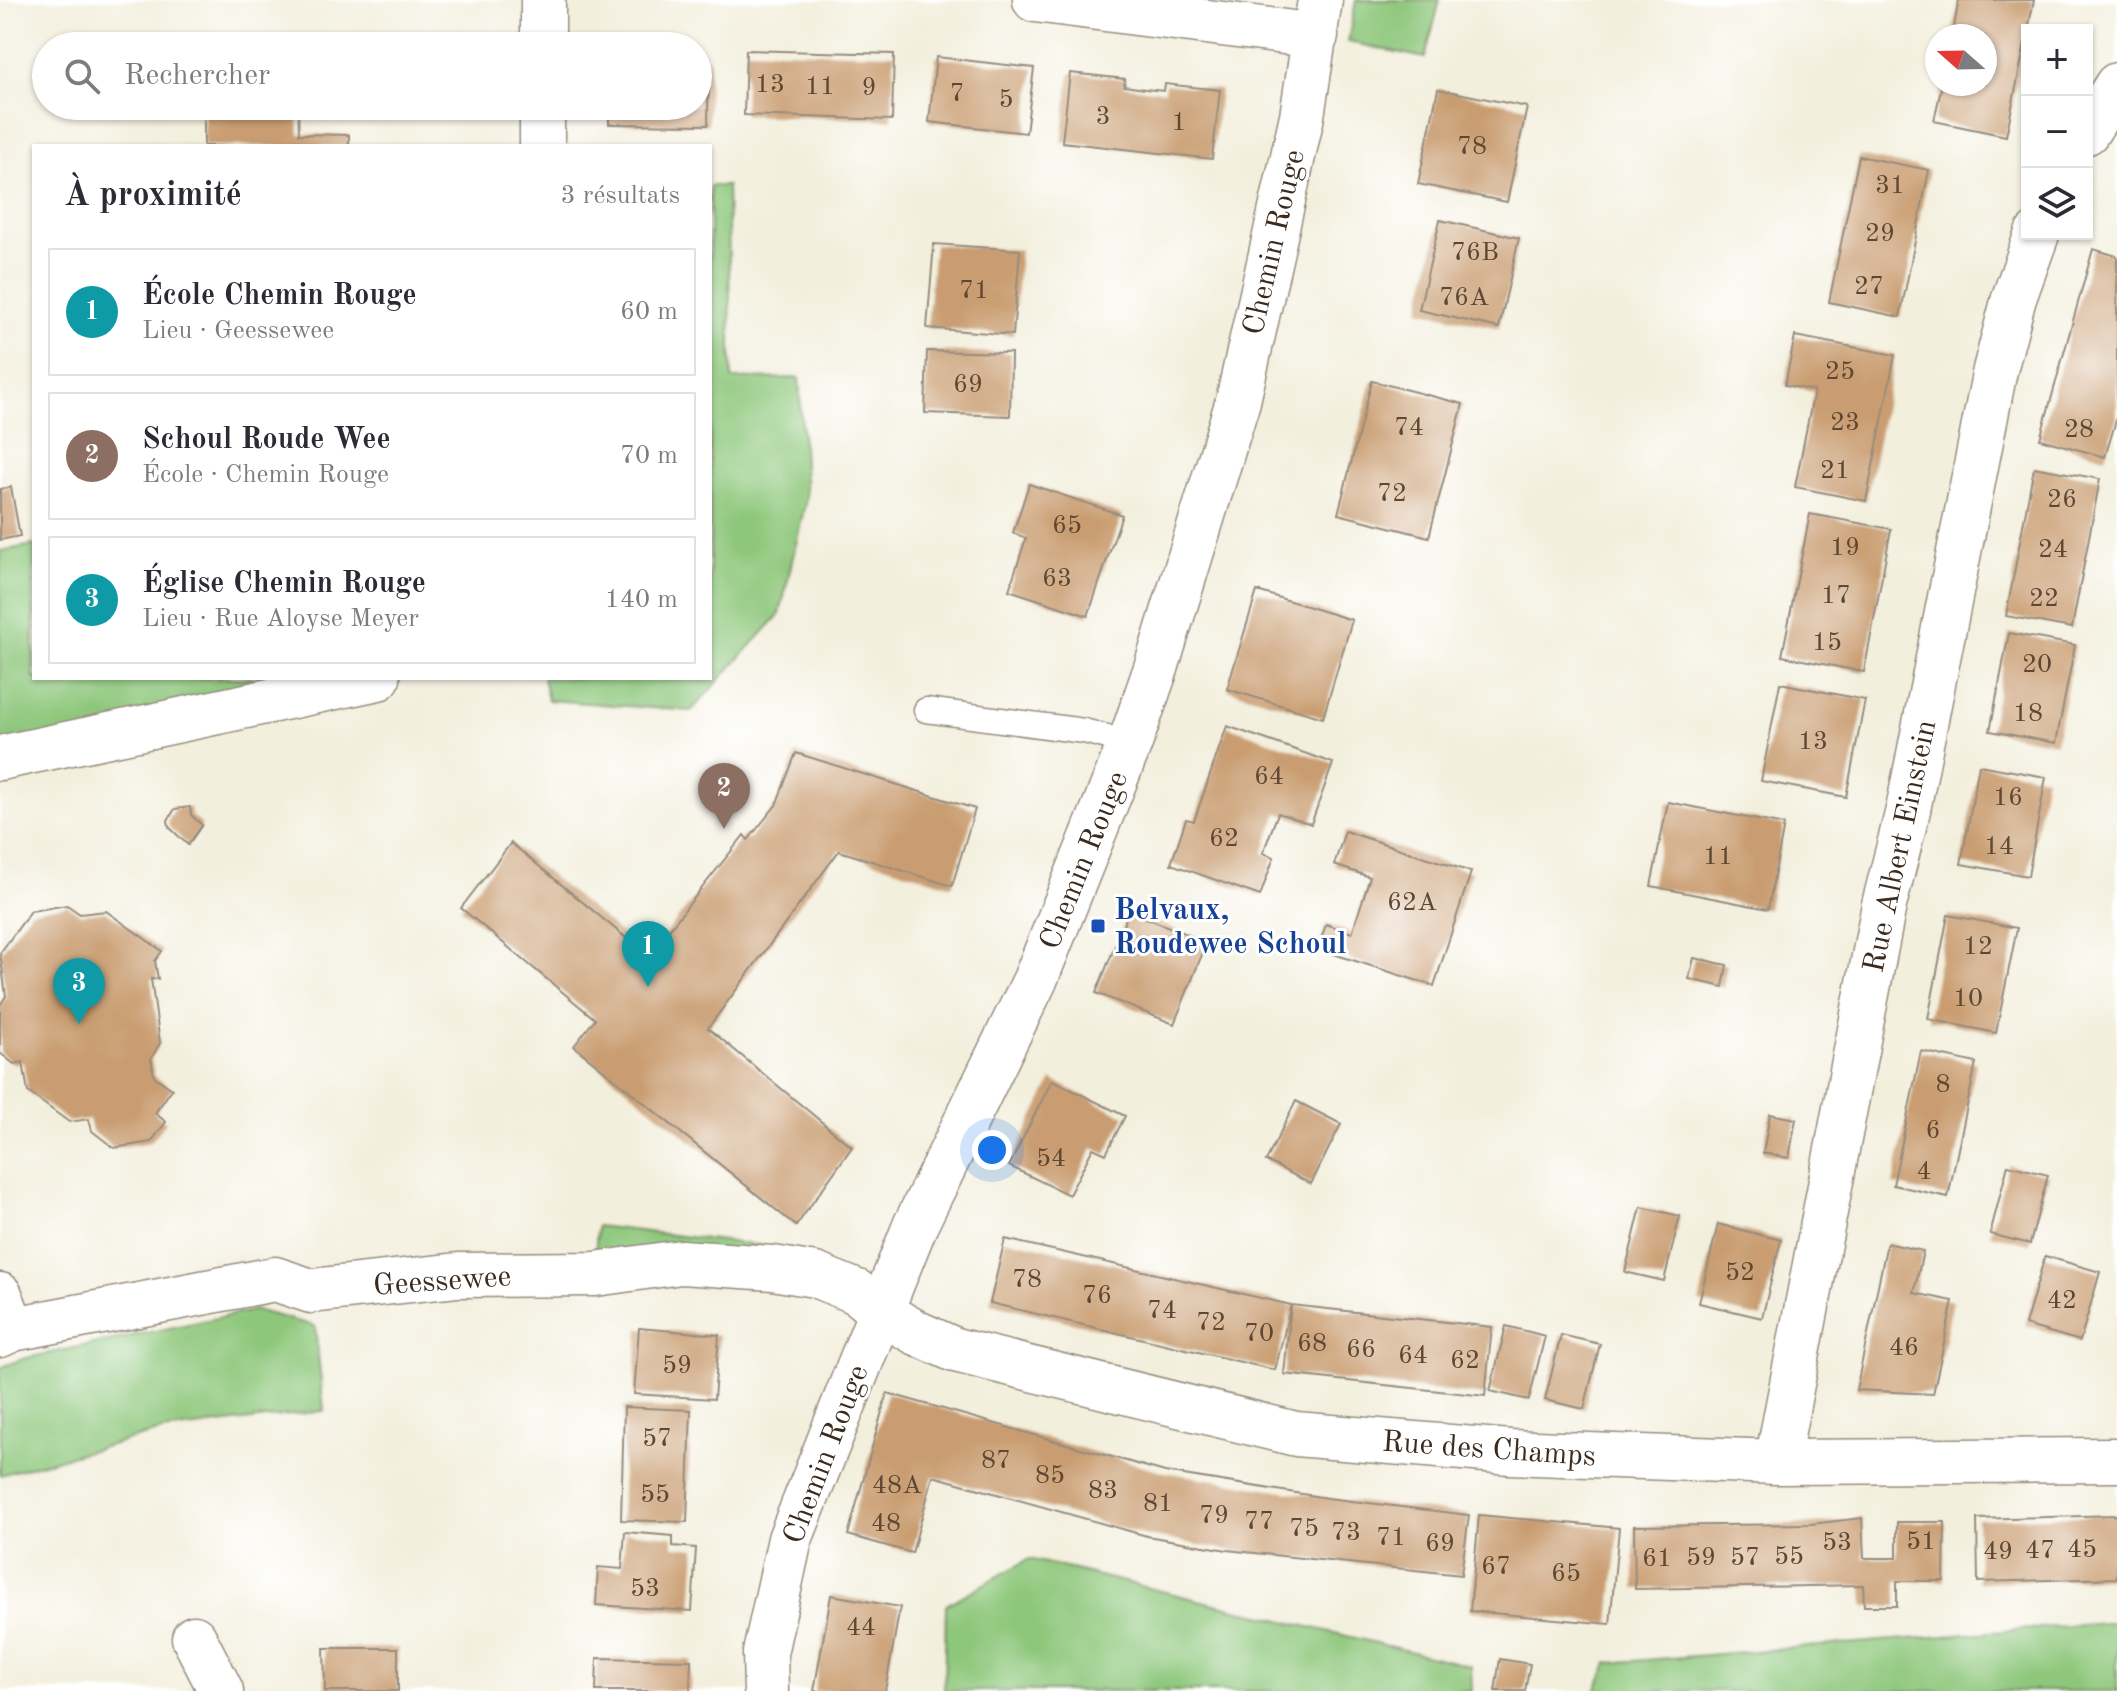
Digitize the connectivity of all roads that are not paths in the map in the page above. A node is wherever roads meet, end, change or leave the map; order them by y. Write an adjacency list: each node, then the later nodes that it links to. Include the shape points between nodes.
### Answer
1 (543, 0): 4 (street)
2 (1035, 0): 3 (street)
3 (1318, 18): 12 (street, Chemin Rouge, via 1302,116 1238,401)
4 (543, 32)
5 (2117, 85): 7 (street)
6 (542, 120): 8 (street)
7 (2093, 123)
8 (542, 144)
9 (2035, 240): 17 (street, Rue Albert Einstein, via 1995,370 1908,810 1884,905)
10 (369, 680): 13 (street)
11 (926, 710): 12 (lane, via 1084,731)
12 (1130, 743): 14 (street, Chemin Rouge, via 1035,980 915,1226)
13 (0, 758)
14 (880, 1312): 15 (street, Geessewee, via 857,1292 815,1275 681,1262 595,1274 458,1275 311,1291 275,1279); 17 (street, Rue des Champs, via 955,1350 1296,1434 1510,1452); 20 (street, Chemin Rouge, via 790,1539 765,1653)
15 (4, 1320)
16 (2117, 1460): 17 (street, Rue des Champs)
17 (1777, 1462)
18 (194, 1638): 19 (street)
19 (221, 1691)
20 (766, 1691)

